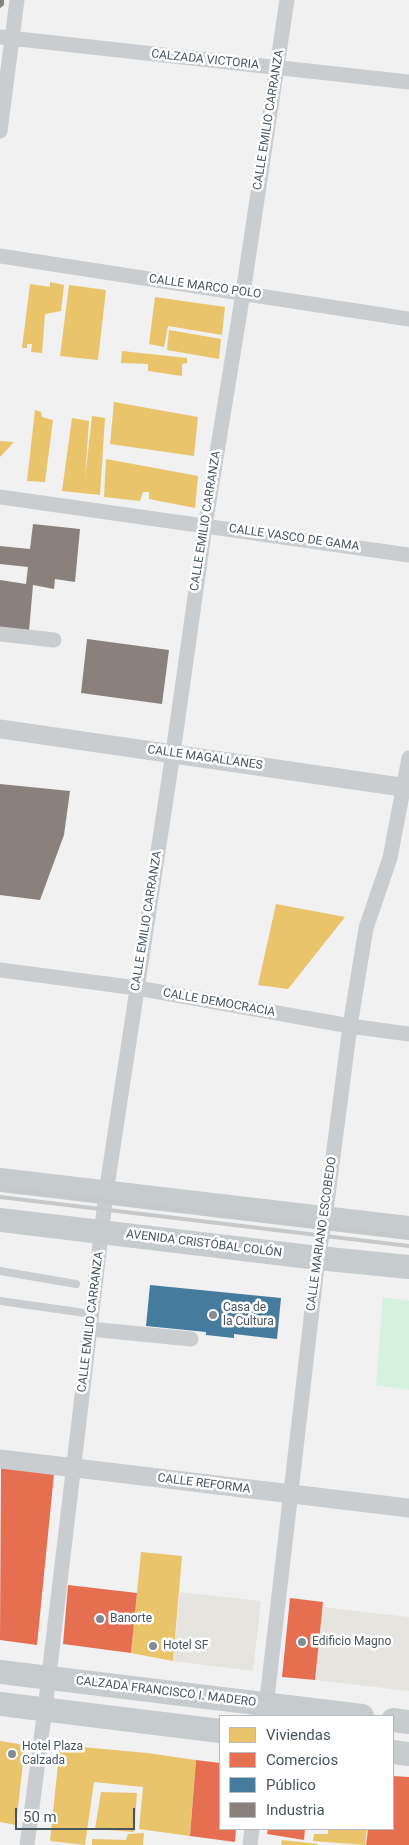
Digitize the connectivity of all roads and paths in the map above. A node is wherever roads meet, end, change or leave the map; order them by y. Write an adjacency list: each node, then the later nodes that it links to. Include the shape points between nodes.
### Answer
1 (16, 0): 3 (street)
2 (287, 0): 4 (street, CALLE EMILIO CARRANZA)
3 (6, 38): 4 (street, CALZADA VICTORIA); 6 (street)
4 (277, 68): 5 (street, CALZADA VICTORIA); 8 (street, CALLE EMILIO CARRANZA)
5 (409, 82)
6 (0, 131)
7 (0, 256): 8 (street, CALLE MARCO POLO)
8 (243, 293): 9 (street, CALLE MARCO POLO); 11 (street, CALLE EMILIO CARRANZA)
9 (409, 319)
10 (0, 497): 11 (street, CALLE VASCO DE GAMA)
11 (205, 526): 12 (street, CALLE VASCO DE GAMA); 16 (street, CALLE EMILIO CARRANZA)
12 (409, 555)
13 (0, 634): 14 (street)
14 (54, 640)
15 (0, 729): 16 (street, CALLE MAGALLANES)
16 (173, 753): 18 (street, CALLE MAGALLANES); 20 (street, CALLE EMILIO CARRANZA)
17 (409, 758): 18 (street, CALLE MARIANO ESCOBEDO)
18 (407, 788): 21 (street, CALLE MARIANO ESCOBEDO, via 390,858 366,928)
19 (0, 970): 20 (street, CALLE DEMOCRACIA)
20 (137, 988): 21 (street, CALLE DEMOCRACIA); 24 (street, CALLE EMILIO CARRANZA)
21 (350, 1026): 22 (street, CALLE DEMOCRACIA); 25 (street, CALLE MARIANO ESCOBEDO)
22 (409, 1034)
23 (0, 1180): 24 (main road)
24 (106, 1193): 25 (main road); 28 (street, CALLE EMILIO CARRANZA)
25 (325, 1218): 27 (main road); 29 (street, CALLE MARIANO ESCOBEDO)
26 (0, 1220): 28 (main road, AVENIDA CRISTÓBAL COLÓN)
27 (409, 1228)
28 (102, 1232): 29 (main road, AVENIDA CRISTÓBAL COLÓN); 34 (street, CALLE EMILIO CARRANZA)
29 (318, 1258): 30 (main road, AVENIDA CRISTÓBAL COLÓN); 38 (street, CALLE MARIANO ESCOBEDO)
30 (409, 1267)
31 (0, 1272): 32 (lane)
32 (76, 1284)
33 (0, 1301): 34 (lane)
34 (91, 1321): 35 (street); 37 (street, CALLE EMILIO CARRANZA)
35 (191, 1339)
36 (0, 1459): 37 (street, CALLE REFORMA)
37 (73, 1468): 38 (street, CALLE REFORMA); 41 (street, CALLE EMILIO CARRANZA)
38 (291, 1494): 39 (street, CALLE REFORMA); 44 (street, CALLE MARIANO ESCOBEDO)
39 (409, 1508)
40 (0, 1672): 41 (main road, CALZADA FRANCISCO I. MADERO)
41 (48, 1678): 43 (street, CALLE EMILIO CARRANZA); 44 (main road, CALZADA FRANCISCO I. MADERO)
42 (0, 1704): 43 (main road)
43 (45, 1709): 48 (main road); 52 (street, CALLE EMILIO CARRANZA)
44 (266, 1710): 45 (main road, CALZADA FRANCISCO I. MADERO)
45 (346, 1715)
46 (394, 1720): 47 (main road)
47 (409, 1722)
48 (219, 1731)
49 (394, 1752): 50 (main road)
50 (409, 1754)
51 (252, 1830): 53 (street)
52 (27, 1845)
53 (250, 1845)

